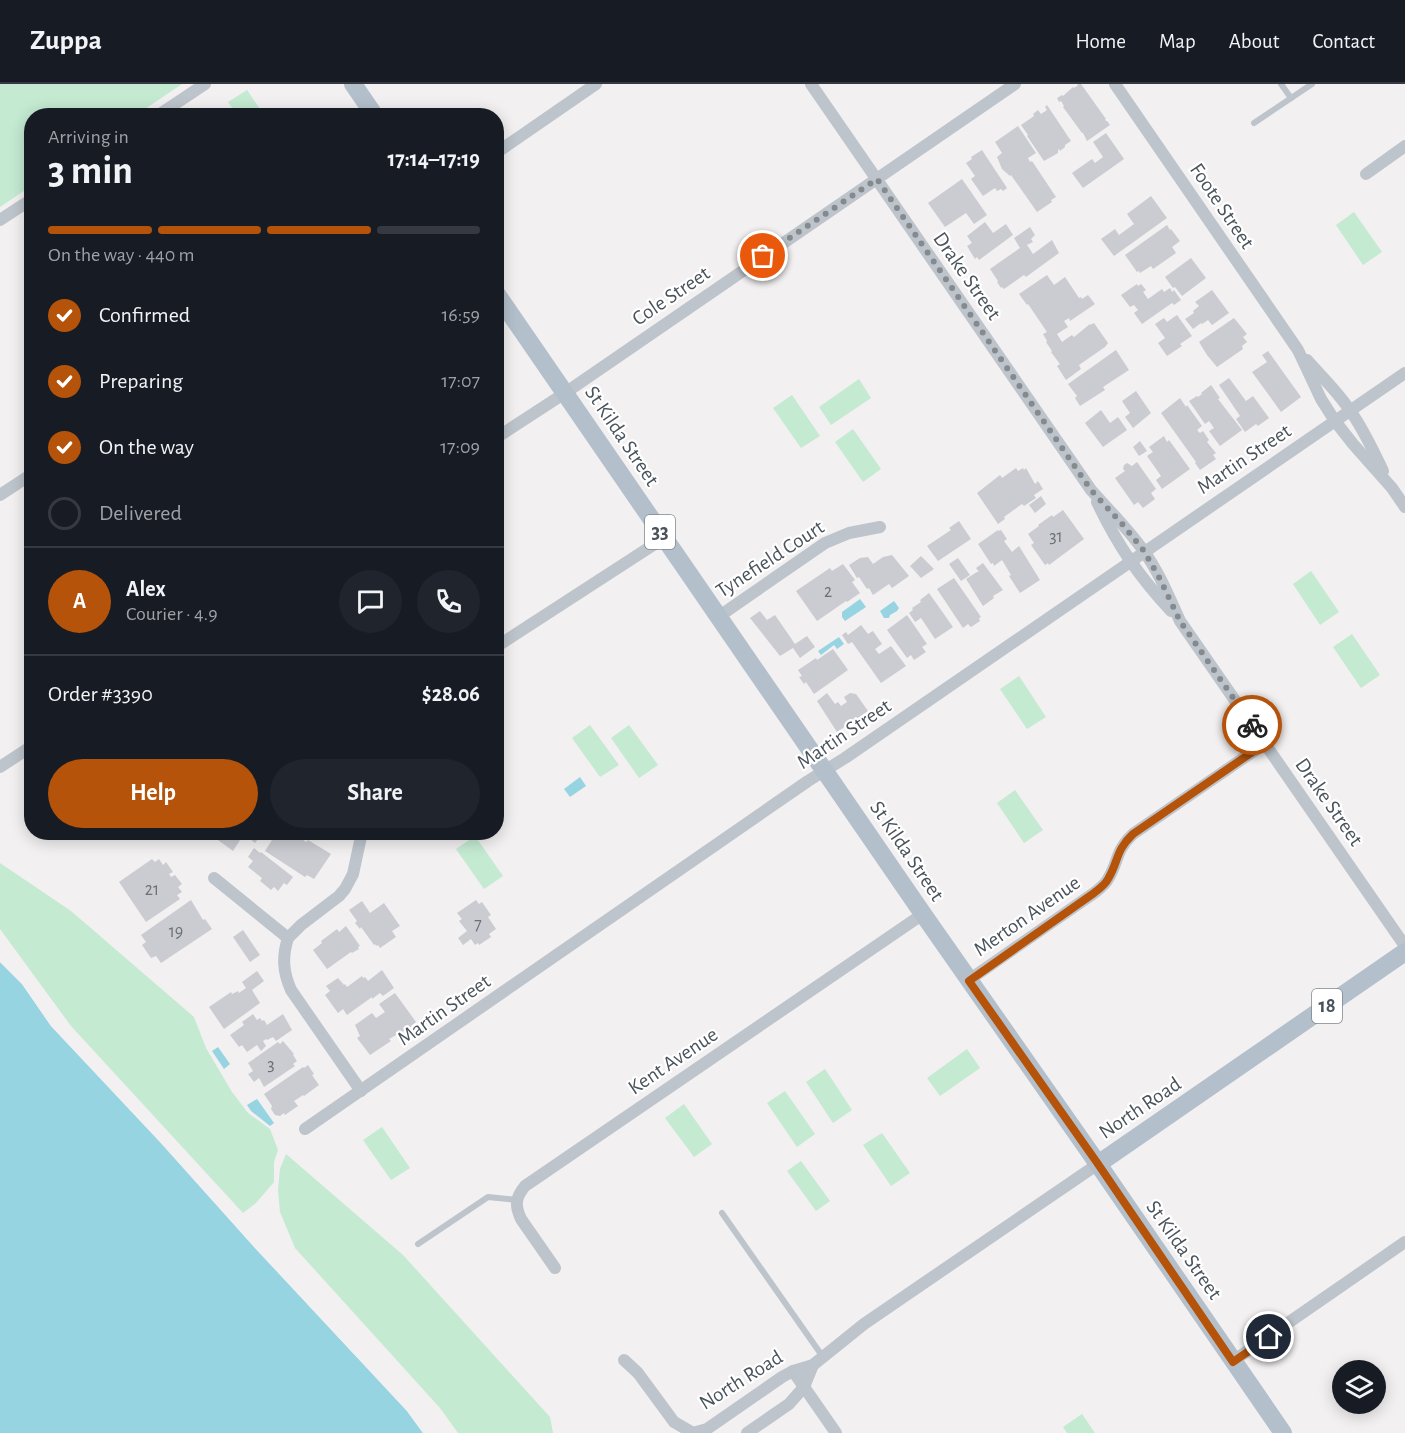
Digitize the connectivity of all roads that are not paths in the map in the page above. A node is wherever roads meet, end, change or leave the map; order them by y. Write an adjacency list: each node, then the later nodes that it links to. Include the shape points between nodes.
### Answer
1 (205, 84): 10 (street)
2 (353, 84): 11 (main road)
3 (596, 84): 14 (street)
4 (811, 84): 16 (street, Drake Street)
5 (1015, 84): 16 (street, Cole Street)
6 (1115, 84): 20 (street, Foote Street)
7 (1281, 84): 9 (lane)
8 (1312, 84): 9 (lane)
9 (1291, 98): 12 (lane)
10 (169, 108)
11 (370, 108)
12 (1254, 123)
13 (1405, 146): 15 (street)
14 (504, 147)
15 (1366, 174)
16 (877, 179): 22 (street, Cole Street); 28 (street, Drake Street)
17 (24, 204): 18 (street)
18 (0, 220)
19 (504, 305): 22 (main road, St Kilda Street / 33)
20 (1298, 350): 23 (street, Foote Street); 24 (street, Foote Street)
21 (1405, 373): 23 (street, Martin Street)
22 (565, 393): 25 (street, Cole Street); 32 (main road, St Kilda Street / 33)
23 (1350, 411): 24 (street, Martin Street); 27 (street, Foote Street)
24 (1335, 421): 27 (street, Foote Street); 33 (street, Martin Street)
25 (504, 433)
26 (24, 479): 29 (street)
27 (1392, 488): 30 (street, Foote Street)
28 (1091, 490): 33 (street, Drake Street); 34 (street, Drake Street)
29 (0, 495)
30 (1405, 507)
31 (880, 527): 35 (street, Tynefield Court, via 825,543)
32 (664, 538): 35 (main road, St Kilda Street / 33); 37 (street)
33 (1144, 551): 34 (street, Martin Street); 36 (street, Drake Street)
34 (1130, 561): 36 (street, Drake Street); 41 (street, Martin Street)
35 (718, 616): 41 (main road, St Kilda Street / 33)
36 (1180, 621): 38 (street, Drake Street)
37 (504, 642)
38 (1264, 744): 46 (street, Drake Street); 48 (street, Merton Avenue, via 1133,834 1119,851 1108,879 1094,893)
39 (24, 751): 40 (street)
40 (0, 767)
41 (824, 770): 44 (main road, St Kilda Street / 33); 49 (street, Martin Street)
42 (360, 840): 45 (street, via 353,874 345,889)
43 (214, 878): 45 (street)
44 (923, 914): 48 (main road, St Kilda Street / 33); 52 (street, Kent Avenue, via 525,1186)
45 (288, 938): 49 (street, via 284,962 291,990)
46 (1405, 946)
47 (1405, 951): 51 (main road, North Road / 18)
48 (969, 981): 51 (main road, St Kilda Street / 33)
49 (361, 1091): 50 (street, Martin Street)
50 (305, 1129)
51 (1098, 1164): 58 (street, North Road, via 858,1329); 59 (main road, St Kilda Street / 33)
52 (516, 1200): 55 (lane, via 488,1197); 56 (street, via 521,1219)
53 (722, 1213): 58 (lane)
54 (1405, 1242): 59 (street)
55 (418, 1244)
56 (555, 1268)
57 (624, 1360): 62 (street, via 674,1422)
58 (818, 1361): 60 (street, North Road); 61 (street, North Road)
59 (1233, 1362): 65 (main road, St Kilda Street / 33)
60 (793, 1371): 61 (street); 62 (street, North Road, via 707,1429)
61 (804, 1387): 63 (street, North Road, via 789,1404); 64 (street)
62 (693, 1433)
63 (747, 1433)
64 (836, 1433)
65 (1283, 1433)

